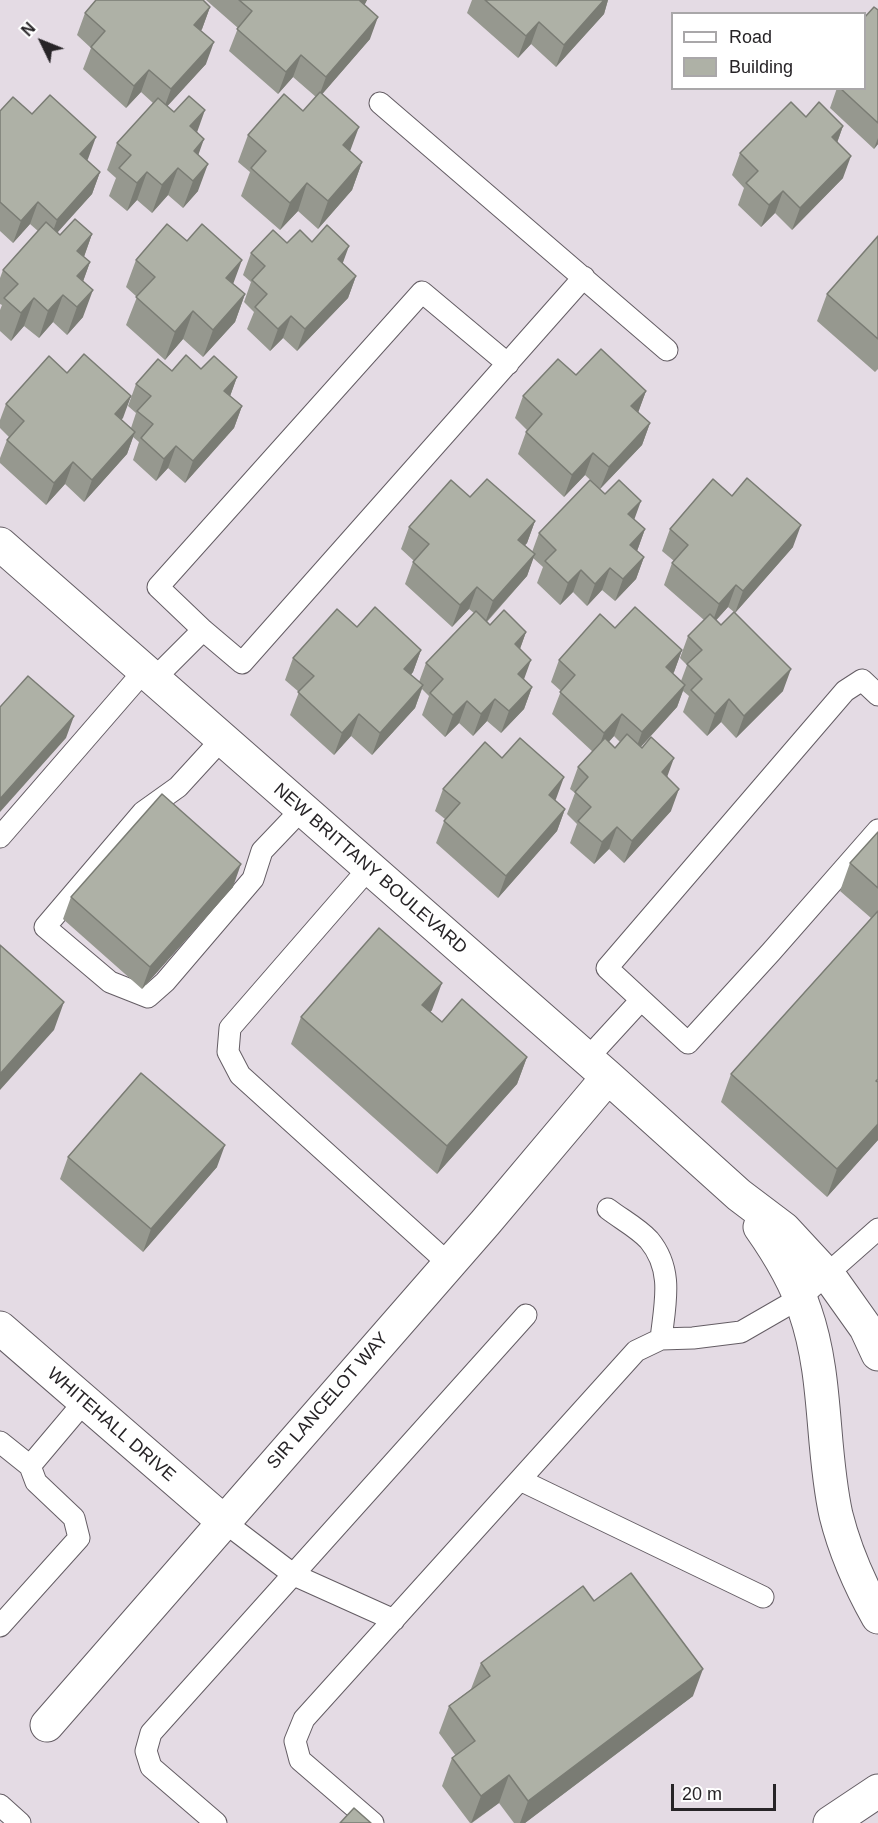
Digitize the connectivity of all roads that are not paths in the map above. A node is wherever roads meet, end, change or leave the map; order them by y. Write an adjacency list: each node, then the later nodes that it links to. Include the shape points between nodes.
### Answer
1 (380, 103): 2 (lane)
2 (584, 277): 3 (lane); 4 (lane)
3 (667, 350)
4 (508, 364): 6 (lane, via 242,663); 6 (lane, via 422,292 158,587)
5 (2, 551): 7 (street, NEW BRITTANY BOULEVARD)
6 (203, 630): 7 (lane)
7 (149, 675): 9 (street, NEW BRITTANY BOULEVARD); 12 (lane)
8 (878, 695): 14 (lane, via 861,680 845,691 607,968)
9 (222, 739): 10 (street, NEW BRITTANY BOULEVARD); 10 (lane, via 178,787 143,812 45,927 110,982 148,997 253,879 262,851)
10 (302, 809): 13 (street, NEW BRITTANY BOULEVARD)
11 (878, 830): 14 (lane, via 688,1043)
12 (0, 837)
13 (369, 868): 15 (street, NEW BRITTANY BOULEVARD); 19 (lane, via 230,1028 228,1052 240,1075)
14 (641, 1000): 15 (lane)
15 (597, 1068): 16 (street, NEW BRITTANY BOULEVARD); 19 (street, SIR LANCELOT WAY)
16 (739, 1195): 20 (street, NEW BRITTANY BOULEVARD, via 784,1229); 21 (street, NEW BRITTANY BOULEVARD, via 784,1261)
17 (608, 1209): 24 (lane, via 648,1239 660,1256 667,1280)
18 (878, 1229): 20 (lane)
19 (449, 1264): 30 (street, SIR LANCELOT WAY)
20 (828, 1275): 21 (lane); 25 (street, NEW BRITTANY BOULEVARD, via 866,1328)
21 (800, 1298): 24 (lane, via 741,1332); 33 (street, NEW BRITTANY BOULEVARD, via 821,1380 836,1515 848,1557)
22 (526, 1315): 31 (lane)
23 (0, 1328): 26 (street, WHITEHALL DRIVE)
24 (661, 1339): 29 (lane, via 636,1351)
25 (878, 1354)
26 (84, 1401): 28 (lane); 30 (street, WHITEHALL DRIVE)
27 (0, 1442): 28 (lane)
28 (30, 1466): 35 (lane, via 36,1482 74,1518 79,1538)
29 (520, 1480): 32 (lane); 34 (lane)
30 (223, 1521): 31 (lane); 36 (street, SIR LANCELOT WAY)
31 (294, 1575): 34 (lane); 40 (lane, via 151,1733 146,1751 151,1767)
32 (763, 1597)
33 (878, 1617)
34 (394, 1620): 41 (lane, via 304,1719 296,1741 300,1760)
35 (0, 1626)
36 (47, 1725)
37 (878, 1791): 42 (street)
38 (0, 1805): 39 (lane)
39 (20, 1823)
40 (216, 1823)
41 (373, 1823)
42 (830, 1823)

